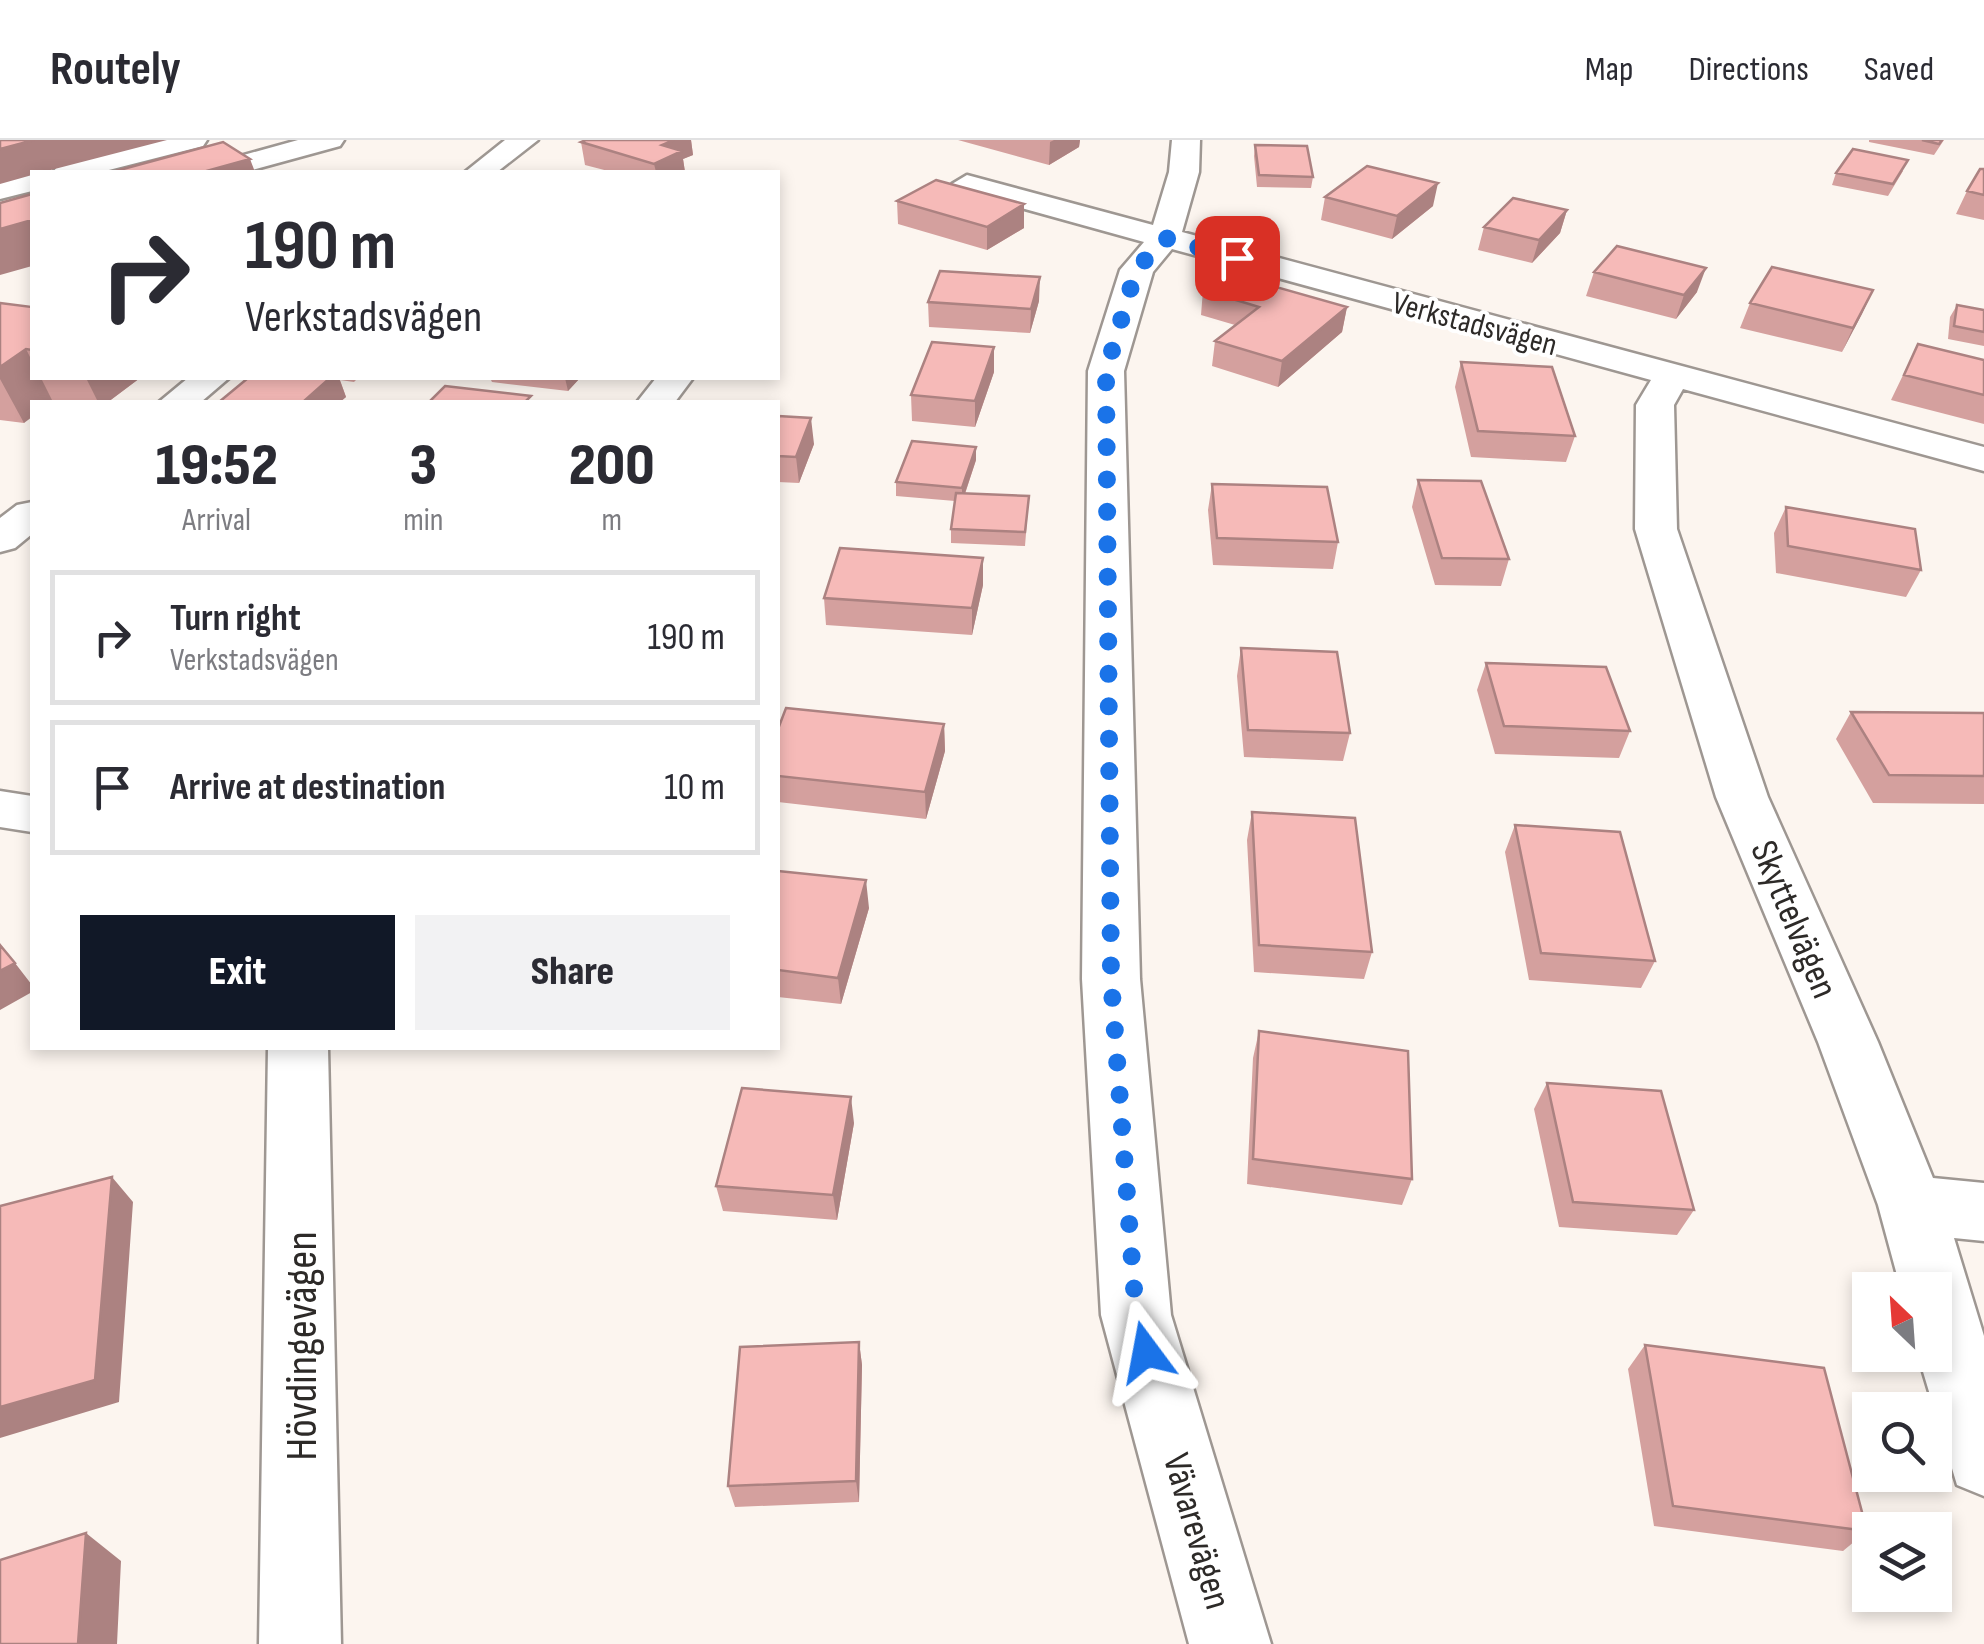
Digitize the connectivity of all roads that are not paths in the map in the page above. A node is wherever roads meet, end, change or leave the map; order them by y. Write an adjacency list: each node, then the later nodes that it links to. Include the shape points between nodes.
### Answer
1 (193, 140): 5 (street)
2 (330, 140): 6 (street)
3 (524, 140): 7 (street)
4 (1186, 140): 11 (street)
5 (76, 170)
6 (221, 170)
7 (482, 170)
8 (30, 182): 10 (street)
9 (967, 184): 11 (street, Verkstadsvägen)
10 (0, 190)
11 (1165, 238): 12 (street, Verkstadsvägen); 25 (street, Vävarevägen, via 1136,270 1106,371 1111,979 1136,1315)
12 (1672, 376): 15 (street, Verkstadsvägen); 21 (street, Skyttelvägen, via 1655,405 1656,529 1742,797)
13 (208, 380): 14 (street)
14 (181, 400)
15 (1984, 459)
16 (30, 516): 17 (street)
17 (0, 539)
18 (0, 809): 19 (street)
19 (30, 814)
20 (298, 1050): 24 (street, Hövdingevägen)
21 (1911, 1205): 22 (street); 23 (street, Skyttelvägen)
22 (1984, 1212)
23 (1984, 1458)
24 (300, 1644)
25 (1230, 1644)

